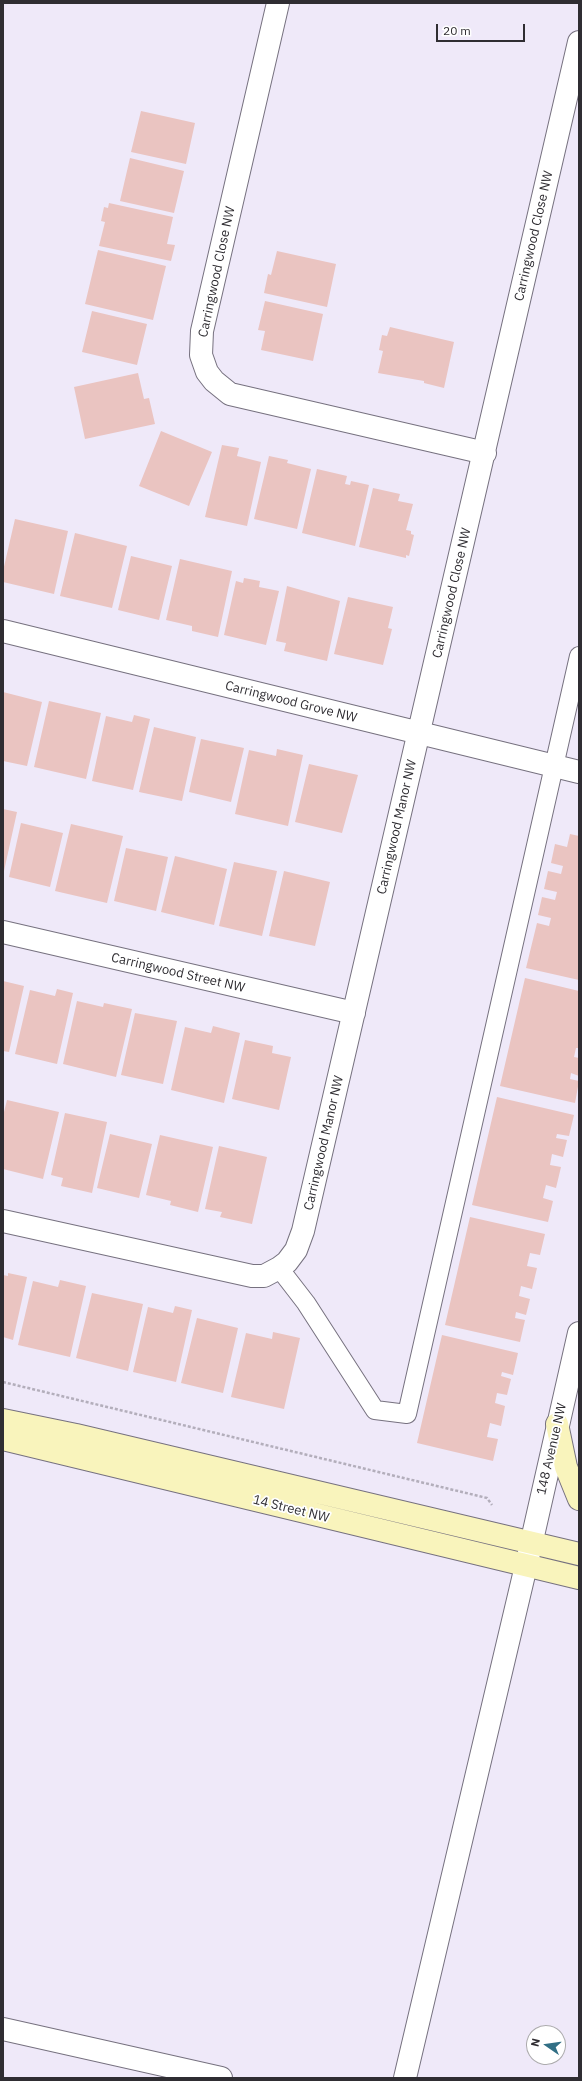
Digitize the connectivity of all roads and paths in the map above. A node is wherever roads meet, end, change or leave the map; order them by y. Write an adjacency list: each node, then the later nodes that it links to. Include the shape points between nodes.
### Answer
1 (278, 3): 3 (street, Carringwood Close NW, via 202,331 201,355 207,372 214,382 230,394)
2 (579, 42): 3 (street, Carringwood Close NW)
3 (484, 453): 6 (street, Carringwood Close NW)
4 (3, 631): 6 (street, Carringwood Grove NW)
5 (579, 656): 7 (lane)
6 (419, 733): 7 (street, Carringwood Grove NW); 10 (street, Carringwood Manor NW)
7 (554, 766): 8 (street, Carringwood Grove NW); 12 (lane, via 407,1414 375,1410 306,1304)
8 (579, 772)
9 (3, 932): 10 (street, Carringwood Street NW)
10 (354, 1013): 12 (street, Carringwood Manor NW, via 303,1232 296,1250)
11 (3, 1221): 12 (street, Carringwood Manor NW, via 238,1274 264,1276)
12 (279, 1268)
13 (579, 1333): 16 (street, 148 Avenue NW)
14 (3, 1382): 19 (path, via 487,1498)
15 (3, 1420): 20 (main road, 14 Street NW)
16 (558, 1424): 18 (main road, via 566,1467); 20 (street, 148 Avenue NW)
17 (3, 1439): 22 (main road, 14 Street NW)
18 (579, 1499)
19 (495, 1509)
20 (530, 1543): 21 (main road, 14 Street NW); 22 (street, 148 Avenue NW)
21 (579, 1554)
22 (526, 1566): 23 (main road, 14 Street NW); 26 (street, 148 Avenue NW)
23 (579, 1578)
24 (3, 2029): 25 (street)
25 (221, 2078)
26 (405, 2078)

